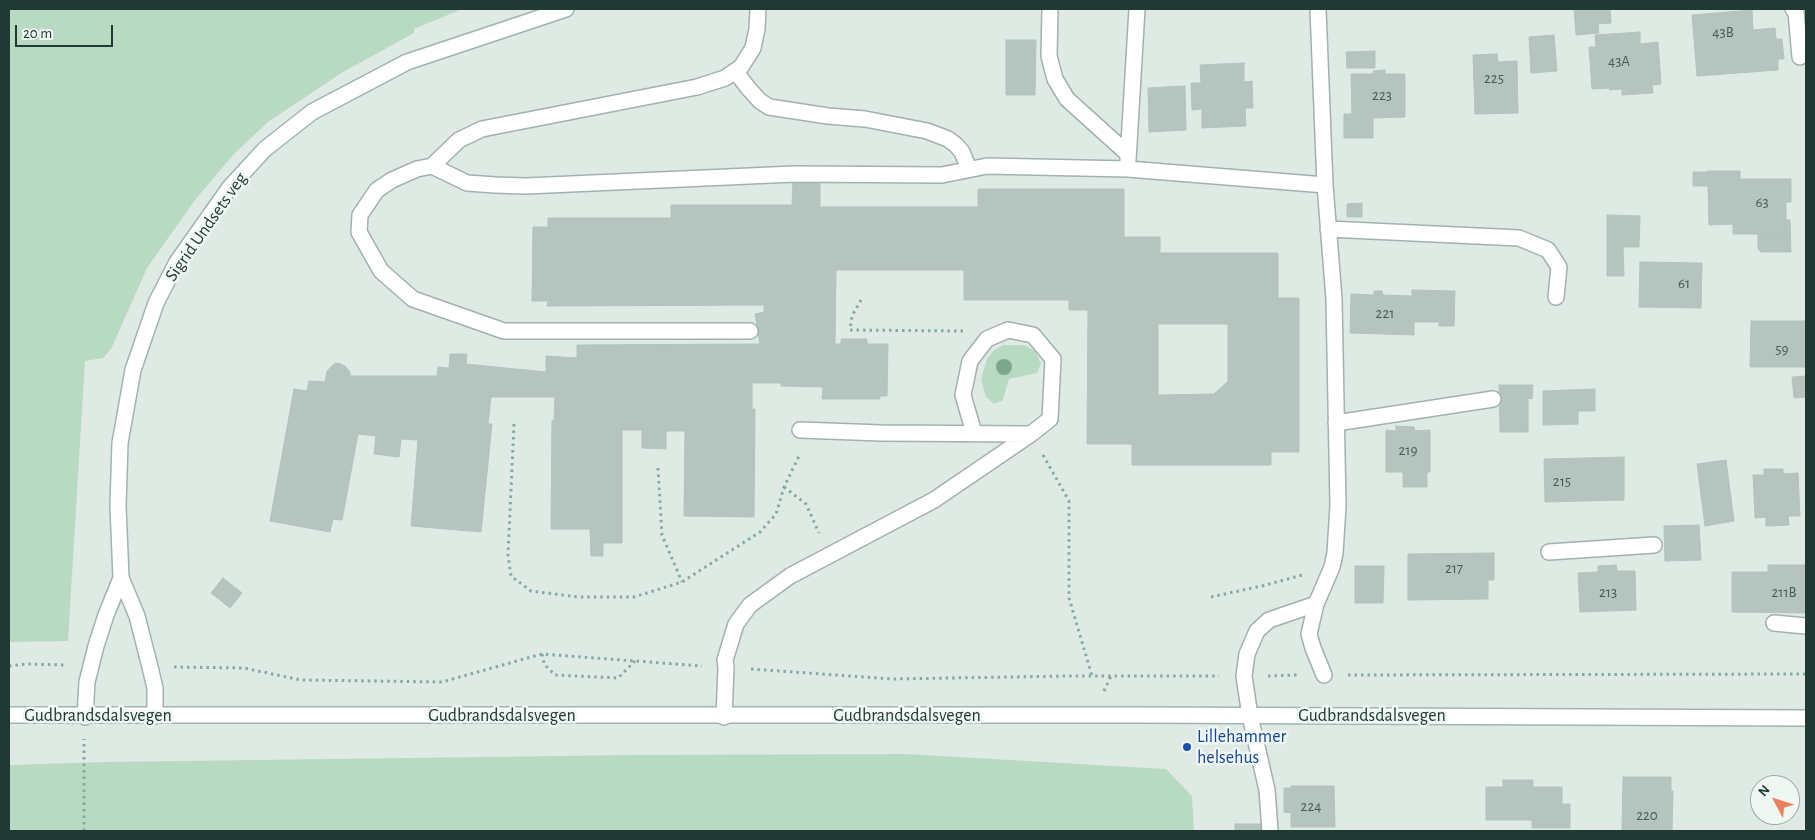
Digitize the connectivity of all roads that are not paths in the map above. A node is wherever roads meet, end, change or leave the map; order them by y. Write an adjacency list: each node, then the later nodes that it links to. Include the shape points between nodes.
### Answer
1 (566, 9): 23 (main road, Sigrid Undsets veg, via 407,62 312,112 265,148 230,187 177,262 156,303 134,370 120,443)
2 (758, 9): 8 (main road, via 753,48)
3 (1050, 9): 9 (main road, via 1049,56 1055,79 1067,100)
4 (1137, 9): 9 (main road)
5 (1318, 9): 12 (main road)
6 (1794, 9): 7 (main road)
7 (1800, 57)
8 (734, 72): 10 (main road, via 697,87 482,129 459,140); 11 (main road, via 754,95 769,106 865,119 927,131 948,139 962,152)
9 (1128, 162): 11 (main road); 12 (main road)
10 (432, 166): 11 (main road, via 467,183 526,186 794,174 942,175); 15 (main road, via 392,180 377,190 360,214 359,232 381,271 413,299 504,331)
11 (969, 169)
12 (1325, 185): 13 (main road)
13 (1328, 229): 14 (main road, via 1519,238 1548,250 1559,267); 17 (main road, via 1334,299)
14 (1556, 297)
15 (750, 331)
16 (1493, 399): 17 (main road)
17 (1336, 423): 24 (main road, via 1338,506 1335,553)
18 (805, 431): 19 (main road)
19 (974, 433): 20 (main road); 20 (main road, via 963,394 970,361 987,339 1008,330 1033,335 1052,359 1050,418)
20 (1031, 434): 32 (main road, via 934,500 775,585 750,605 732,633 725,660)
21 (1654, 545): 22 (main road)
22 (1549, 552)
23 (121, 578): 29 (main road, Sigrid Undsets veg, via 137,616 150,667 155,688); 31 (main road, Sigrid Undsets veg, via 106,614 91,666)
24 (1316, 604): 27 (main road, via 1309,634); 30 (main road, via 1270,620 1257,631 1247,654 1244,676)
25 (1774, 624): 26 (main road)
26 (1806, 626)
27 (1324, 675)
28 (9, 715): 31 (main road, Gudbrandsdalsvegen)
29 (155, 716): 31 (main road, Gudbrandsdalsvegen); 32 (main road, Gudbrandsdalsvegen)
30 (1250, 716): 32 (main road, Gudbrandsdalsvegen); 33 (main road, Gudbrandsdalsvegen); 34 (main road, via 1267,790)
31 (85, 717)
32 (724, 717)
33 (1806, 718)
34 (1270, 831)

